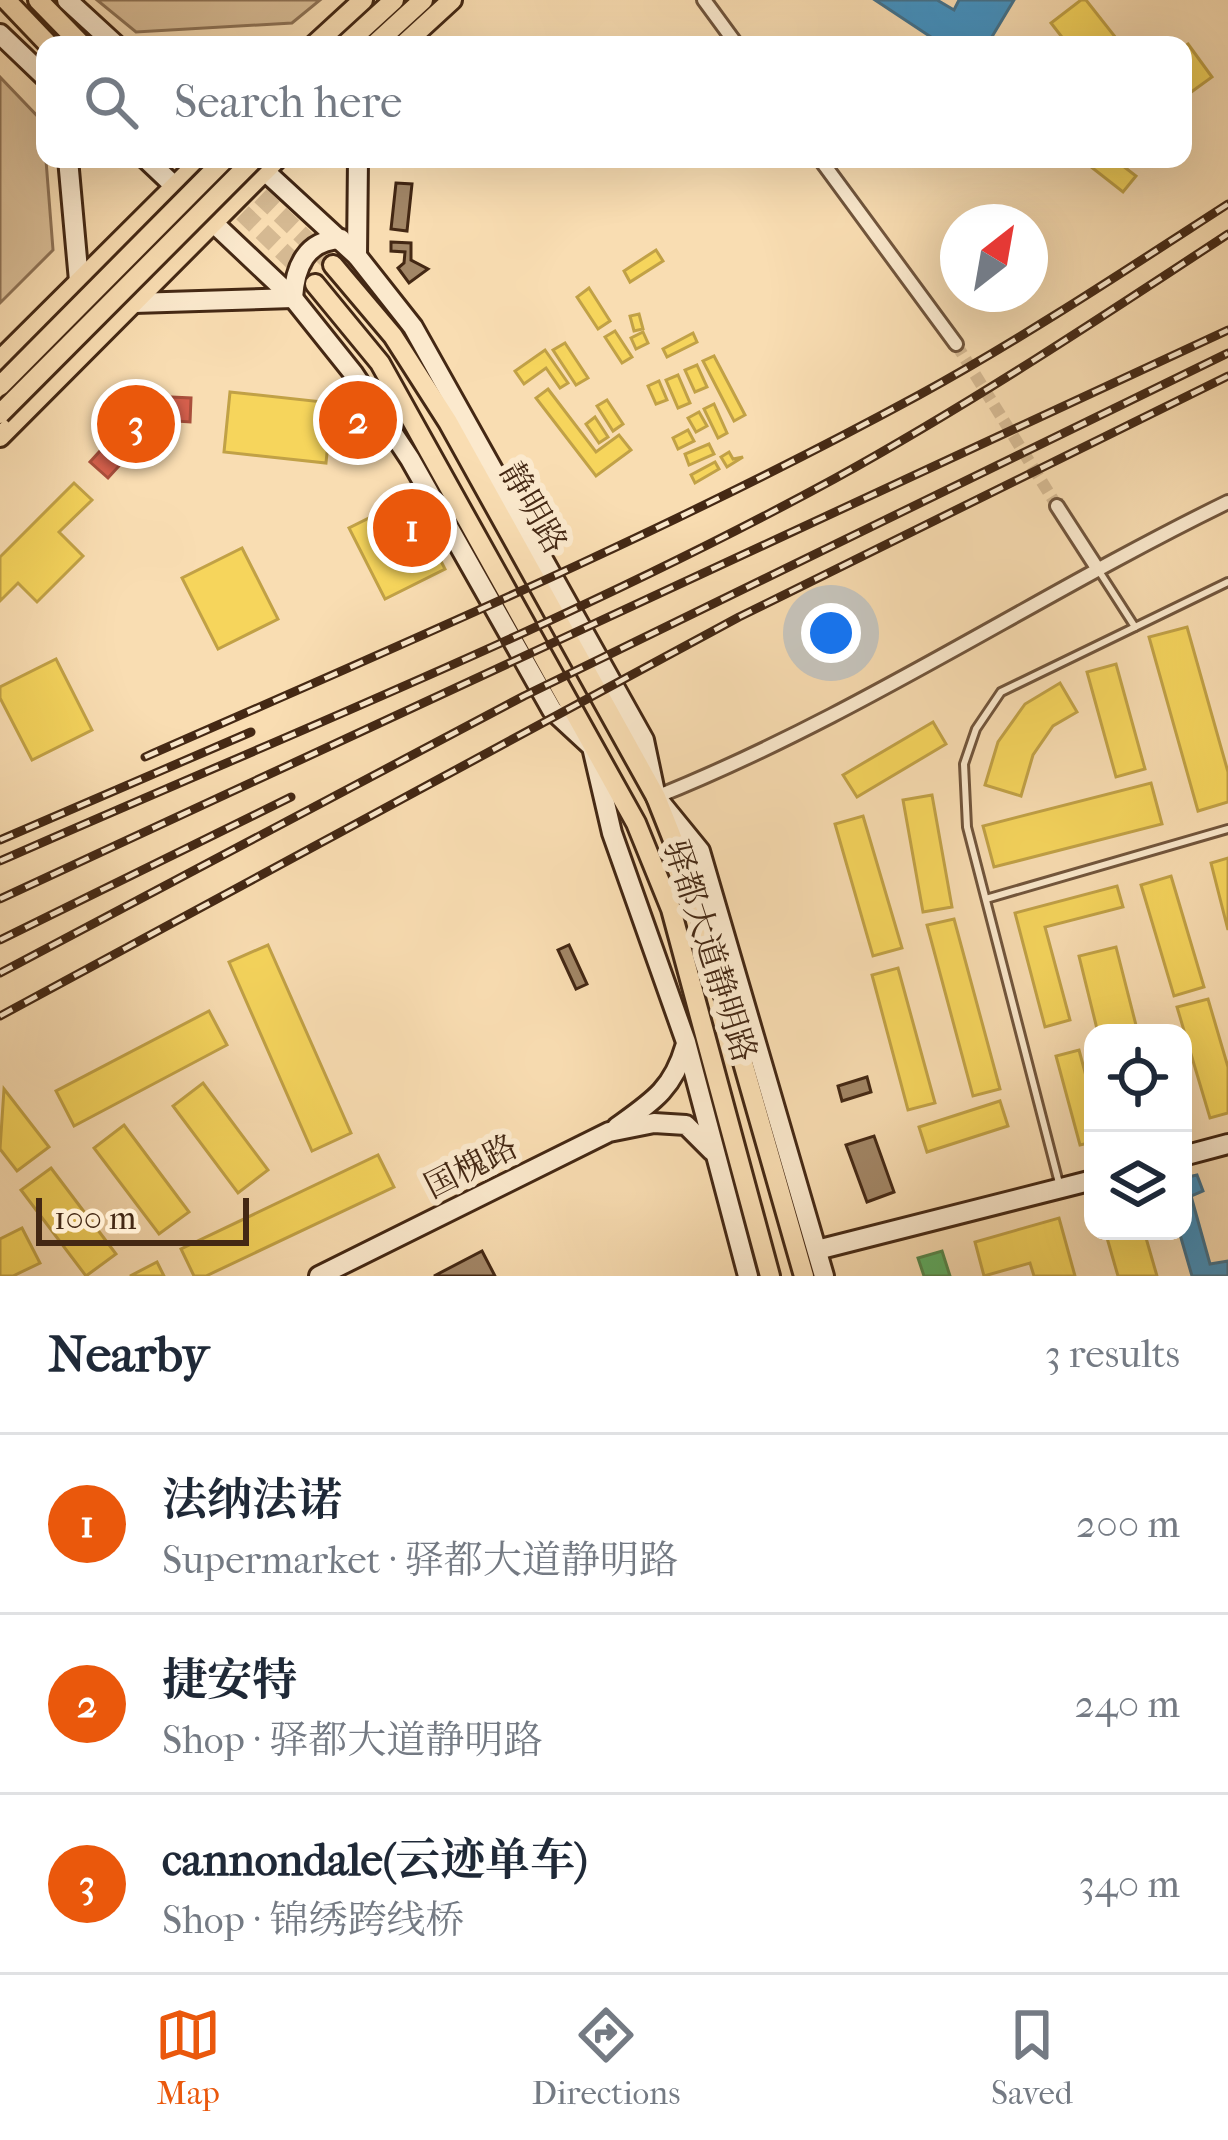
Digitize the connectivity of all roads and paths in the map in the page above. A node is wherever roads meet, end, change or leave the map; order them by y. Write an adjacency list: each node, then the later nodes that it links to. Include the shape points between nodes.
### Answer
1 (6, 0): 10 (main road)
2 (38, 0): 11 (main road)
3 (68, 0): 12 (street)
4 (363, 0): 13 (main road)
5 (394, 0): 14 (main road)
6 (423, 0): 15 (main road)
7 (452, 0): 16 (main road)
8 (704, 0): 17 (street)
9 (0, 34): 18 (street)
10 (41, 36)
11 (73, 36)
12 (106, 36)
13 (321, 36)
14 (355, 36)
15 (384, 36)
16 (413, 36)
17 (730, 36)
18 (36, 68)
19 (69, 168): 33 (street)
20 (157, 168): 28 (street, 驿都大道静明路)
21 (193, 168): 28 (main road)
22 (216, 168): 39 (main road, bridge)
23 (255, 168): 40 (main road, bridge)
24 (256, 168): 29 (main road)
25 (267, 168): 30 (street, 驿都大道静明路)
26 (358, 168): 31 (street)
27 (827, 168): 37 (street)
28 (177, 185): 29 (street, 驿都大道静明路); 33 (main road)
29 (214, 220): 35 (street, 驿都大道静明路); 36 (main road)
30 (340, 239): 31 (street, 驿都大道静明路); 35 (street, via 308,252)
31 (357, 256): 48 (street, 驿都大道静明路, via 413,327 617,691 644,740)
32 (333, 265): 48 (main road, 静明路, via 394,336 448,422)
33 (80, 280): 38 (main road)
34 (316, 284): 47 (main road, 静明路, via 391,382)
35 (293, 298): 36 (street); 47 (street, 驿都大道静明路, via 410,458 552,710)
36 (134, 302): 41 (main road)
37 (956, 344)
38 (0, 360)
39 (0, 386)
40 (0, 414)
41 (0, 437)
42 (1228, 502): 44 (street)
43 (1057, 506): 44 (street)
44 (1096, 568): 46 (lane); 48 (street, via 755,757)
45 (1228, 582): 46 (lane)
46 (1135, 627): 50 (lane, via 1001,692 976,729 964,764 967,826)
47 (592, 747): 51 (street, via 606,816); 61 (main road, 驿都大道静明路, via 660,876)
48 (656, 797): 58 (street, via 700,851); 62 (main road, 驿都大道静明路, via 696,898)
49 (1228, 829): 50 (lane)
50 (986, 899): 57 (lane)
51 (686, 1042): 52 (street, via 664,1094); 55 (street)
52 (609, 1132): 55 (street, 国槐路, via 686,1125); 59 (street, 国槐路)
53 (1228, 1144): 54 (street)
54 (1192, 1154)
55 (718, 1160): 60 (street)
56 (1084, 1182): 57 (street)
57 (1060, 1189): 58 (street)
58 (817, 1250): 63 (street)
59 (319, 1276)
60 (748, 1276)
61 (770, 1276)
62 (804, 1276)
63 (824, 1276)

